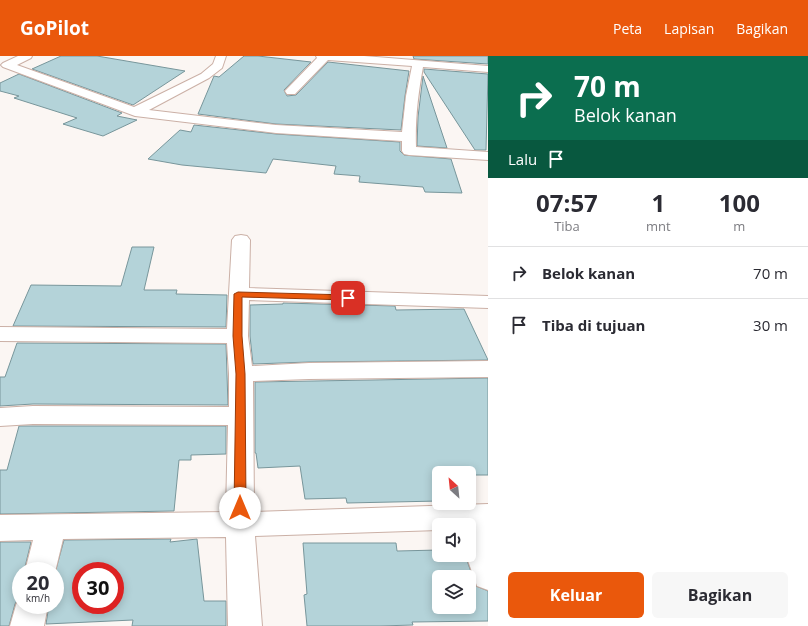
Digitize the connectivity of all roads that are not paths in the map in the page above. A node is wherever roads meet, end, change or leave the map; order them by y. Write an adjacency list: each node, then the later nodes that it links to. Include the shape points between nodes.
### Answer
1 (27, 56): 7 (street, via 7,65)
2 (221, 56): 7 (street, via 218,66 205,76)
3 (323, 56): 4 (street); 6 (street)
4 (418, 63): 5 (street); 8 (street)
5 (488, 69)
6 (291, 91)
7 (135, 112): 8 (street, via 276,130)
8 (408, 136): 9 (street, via 409,151)
9 (488, 156)
10 (240, 240): 11 (street)
11 (238, 294): 12 (street); 14 (street)
12 (488, 302)
13 (0, 334): 14 (street)
14 (237, 336): 16 (street)
15 (488, 369): 16 (street)
16 (241, 374): 17 (street)
17 (240, 416): 18 (street); 20 (street)
18 (0, 417)
19 (479, 516): 20 (street); 24 (street)
20 (240, 523): 22 (street); 27 (street)
21 (0, 528): 22 (street)
22 (51, 528): 23 (street)
23 (42, 562)
24 (488, 576)
25 (30, 614): 26 (street)
26 (27, 626)
27 (245, 626)

